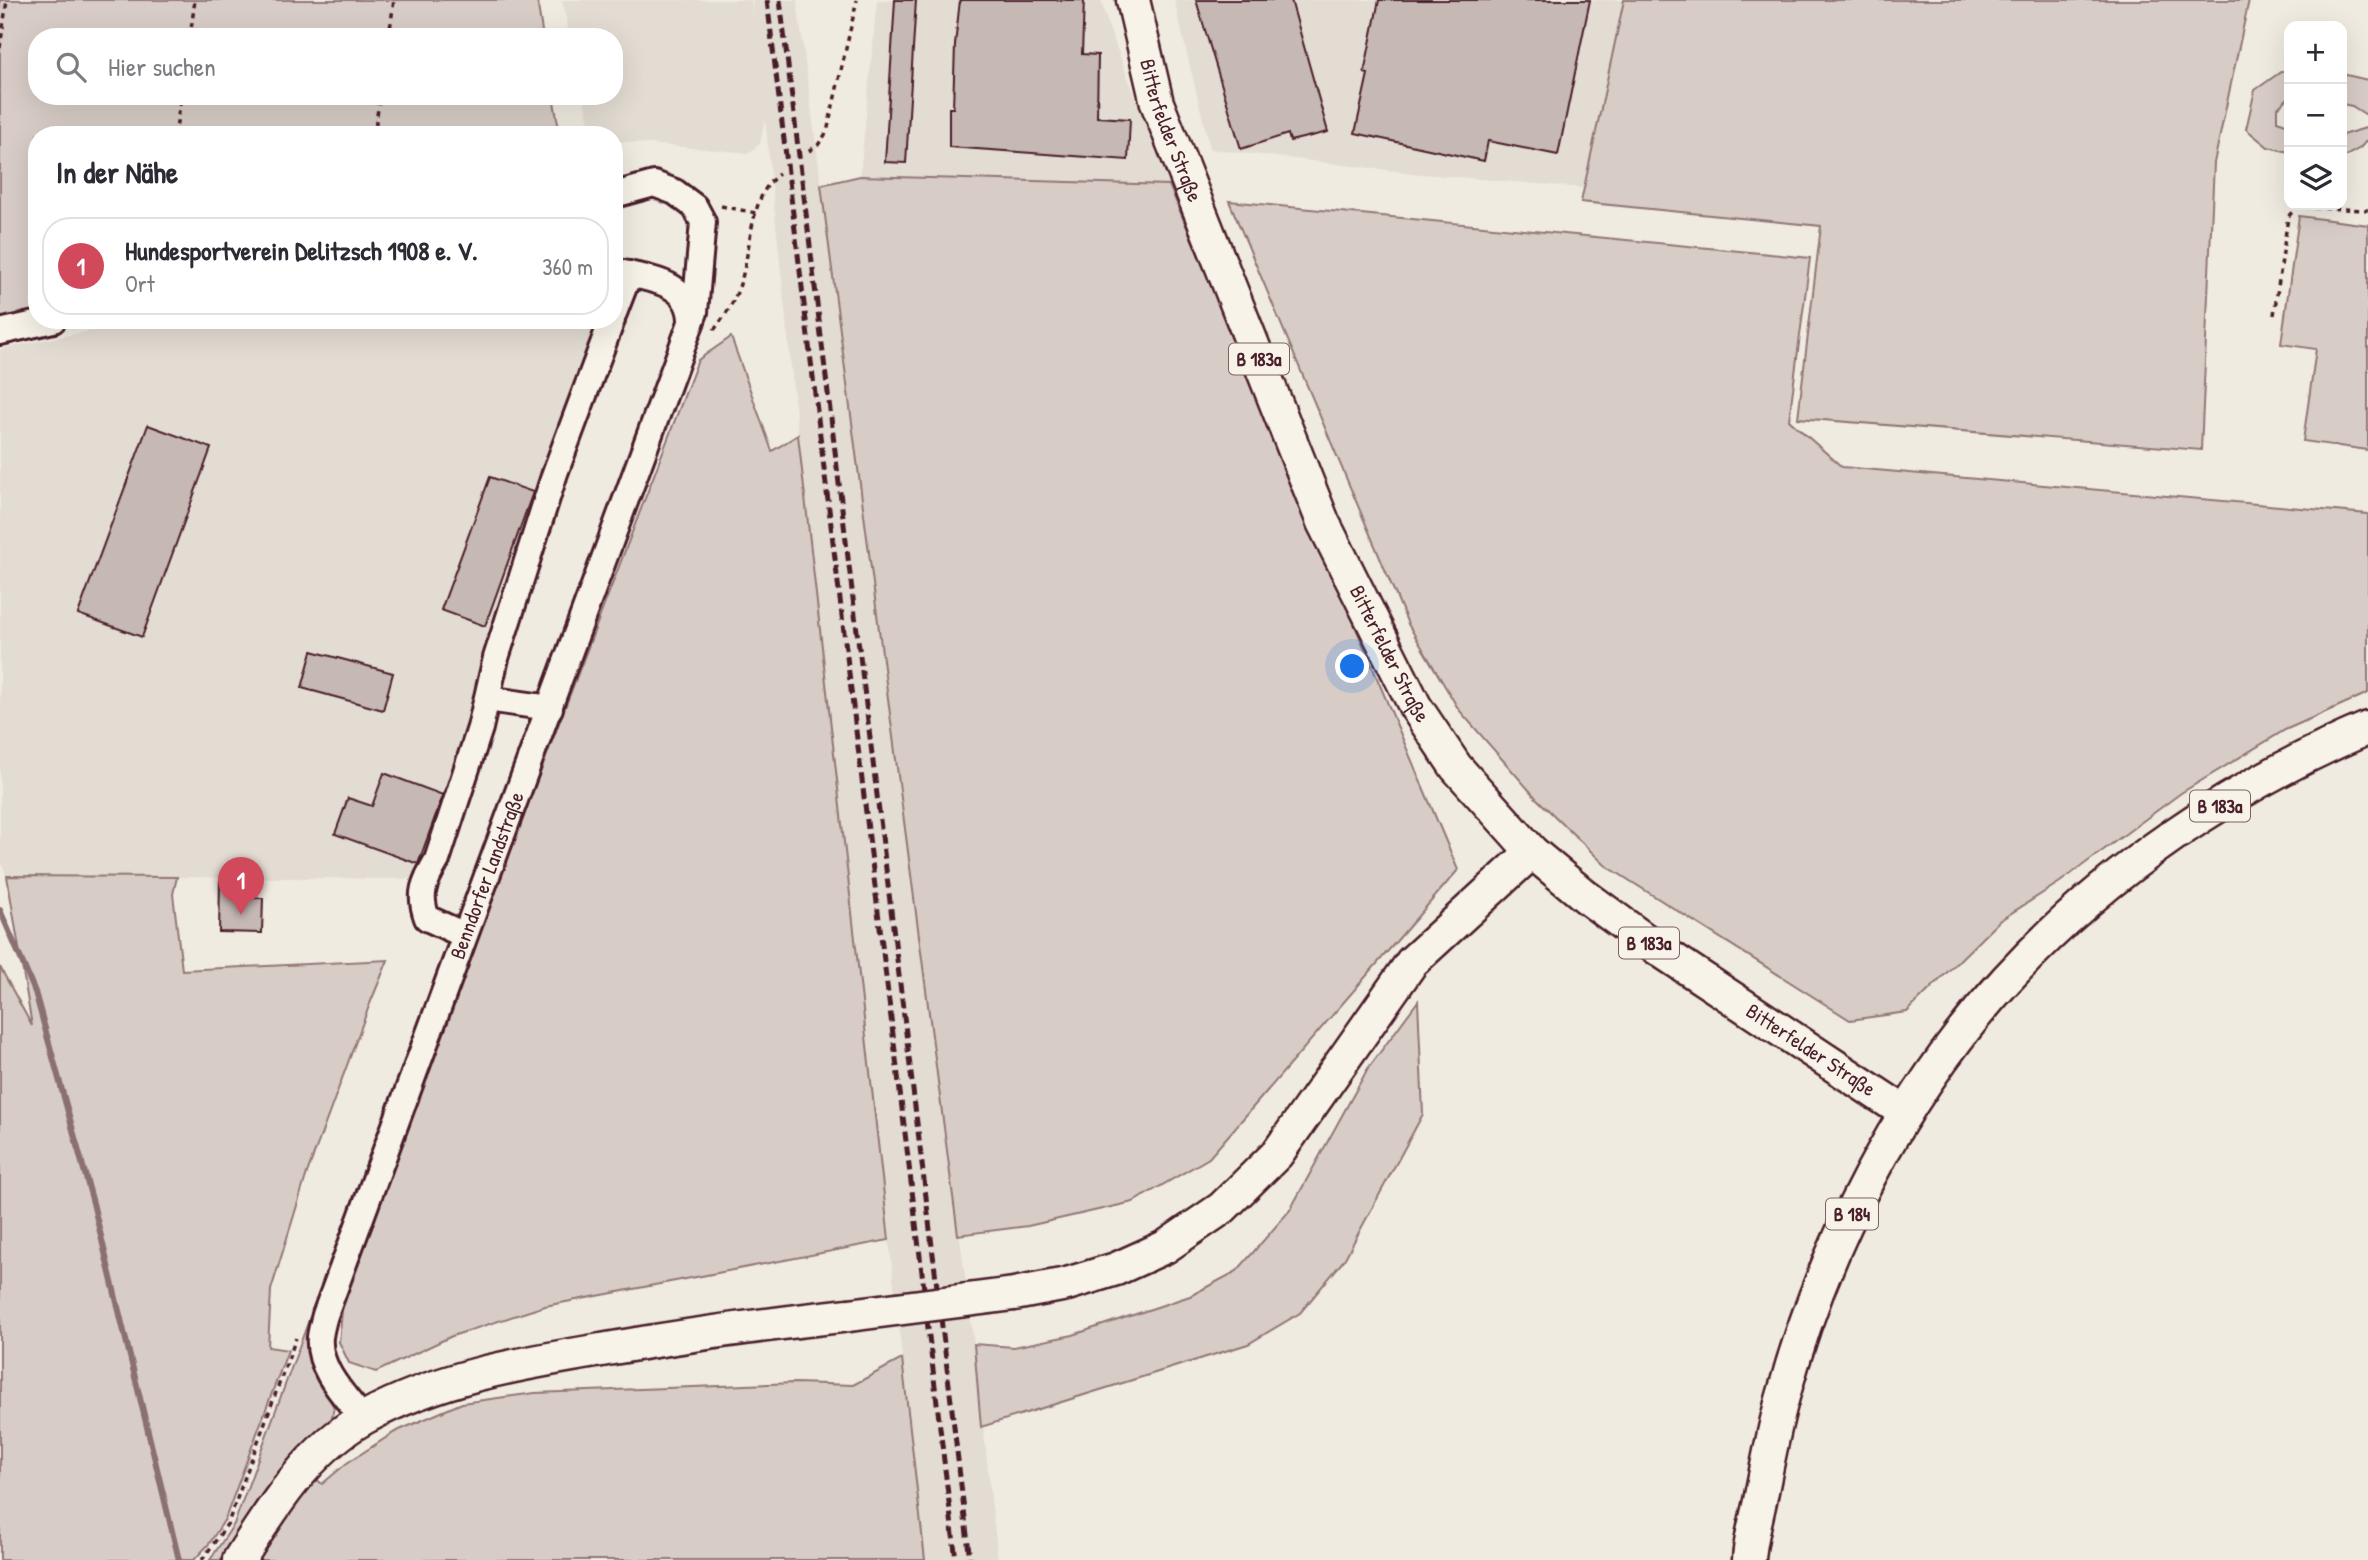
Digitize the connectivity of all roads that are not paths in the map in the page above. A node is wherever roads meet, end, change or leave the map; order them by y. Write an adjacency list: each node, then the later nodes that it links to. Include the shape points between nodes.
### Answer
1 (1133, 0): 11 (main road, Bitterfelder Straße / B 183a, via 1157,103 1323,522 1415,706 1457,767)
2 (623, 193): 4 (street, Benndorfer Landstraße, via 654,184 675,192 701,216 699,293)
3 (623, 274): 4 (street, via 680,291 691,312)
4 (691, 324): 9 (street, Benndorfer Landstraße)
5 (28, 326): 7 (street)
6 (609, 329): 8 (street, via 555,472 496,658)
7 (0, 332)
8 (488, 699): 9 (street); 12 (street, via 421,902 427,918)
9 (550, 708): 12 (street, Benndorfer Landstraße)
10 (2368, 728): 13 (main road, B 183a, via 2262,779 2189,826 2085,904 2006,980)
11 (1532, 852): 13 (main road, Bitterfelder Straße / B 183a, via 1649,943); 14 (main road, bridge, via 1412,962 1277,1154 1222,1208 1165,1247 1116,1269 1014,1294 721,1330 517,1364 444,1382)
12 (464, 935): 14 (street, Benndorfer Landstraße, via 320,1338 323,1364)
13 (1906, 1113): 16 (main road, B 184, via 1853,1211 1794,1355)
14 (363, 1419): 15 (main road, via 326,1447 291,1484)
15 (239, 1560)
16 (1749, 1560)

